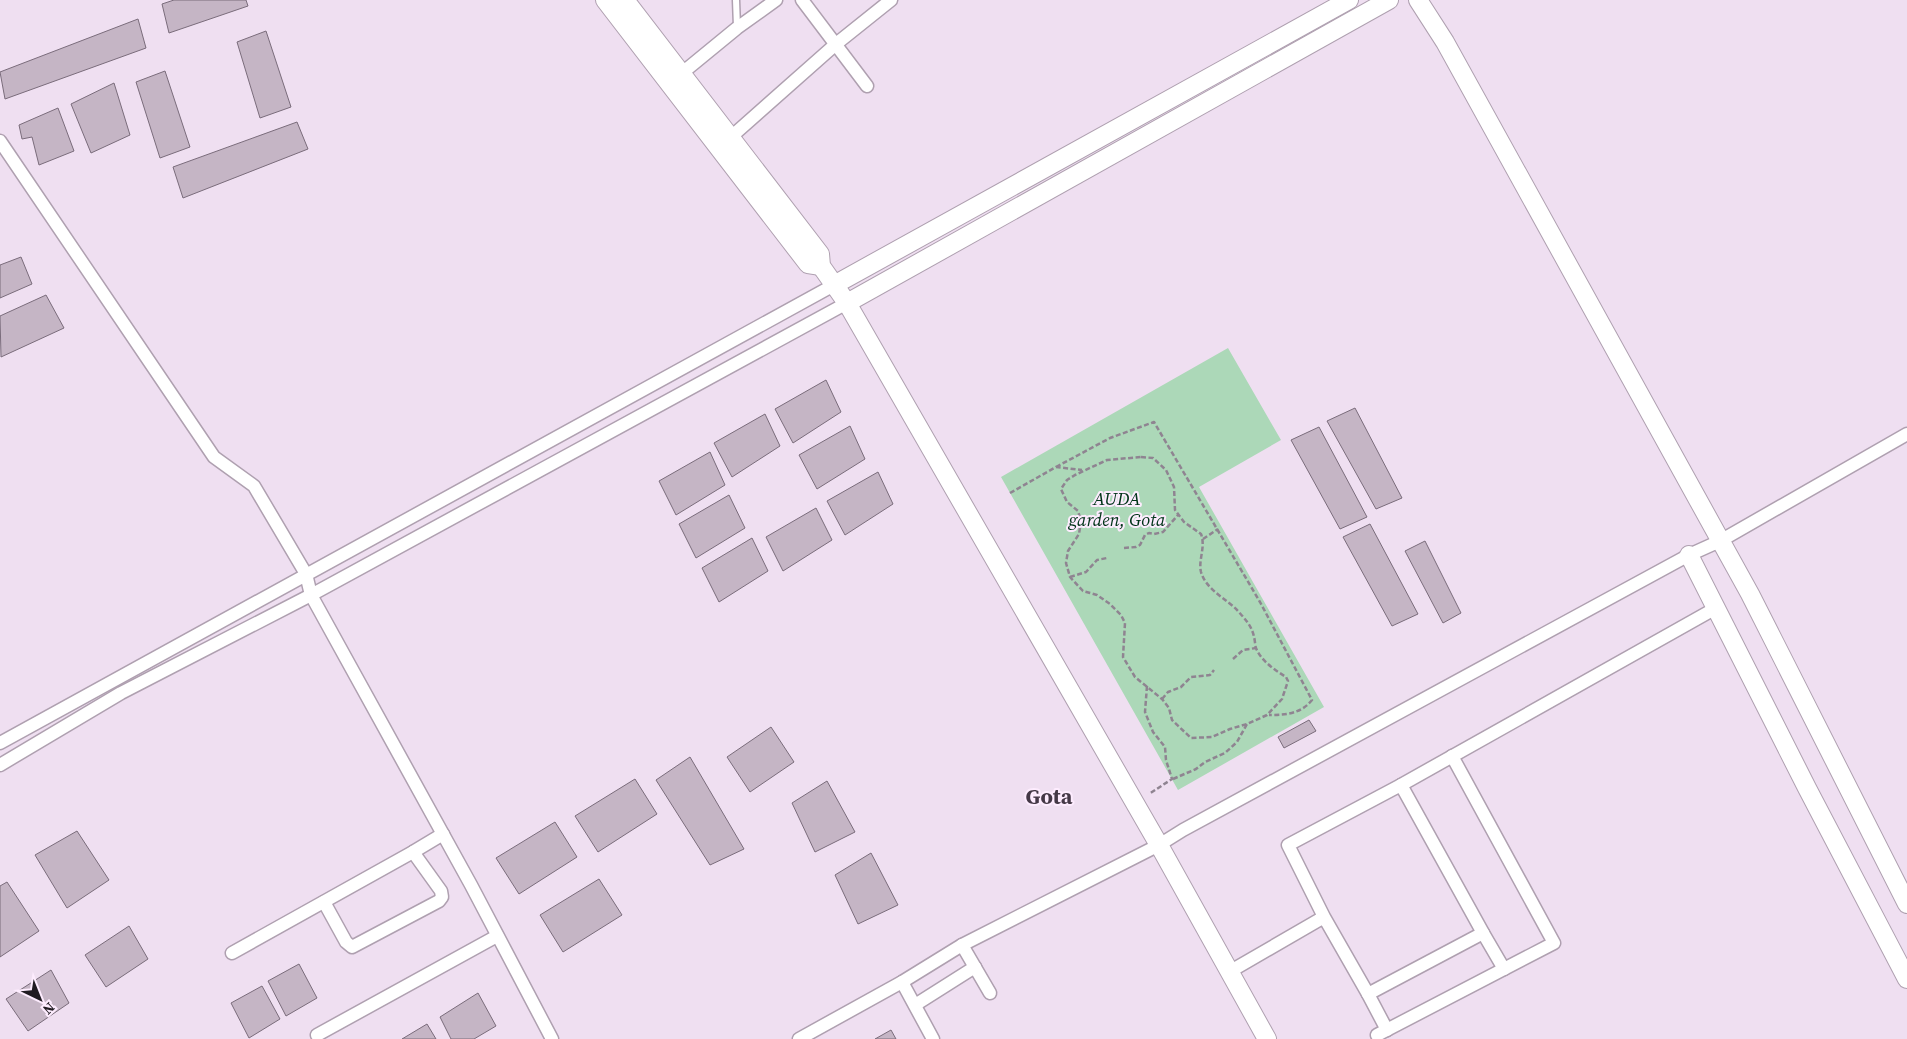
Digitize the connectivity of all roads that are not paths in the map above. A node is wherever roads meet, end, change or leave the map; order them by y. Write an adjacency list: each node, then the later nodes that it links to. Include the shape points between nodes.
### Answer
1 (605, 0): 12 (street)
2 (625, 0): 12 (street)
3 (736, 0): 10 (lane)
4 (776, 0): 10 (street)
5 (802, 0): 11 (street)
6 (890, 0): 11 (street)
7 (1349, 0): 17 (street)
8 (1389, 0): 18 (street)
9 (1418, 0): 20 (street, via 1445,42)
10 (737, 28): 12 (street)
11 (836, 44): 13 (street); 14 (street)
12 (676, 78): 14 (street); 16 (street, via 808,264)
13 (868, 86)
14 (731, 137): 16 (street, via 820,254)
15 (0, 141): 22 (street, via 214,457 254,486)
16 (821, 266): 17 (street)
17 (834, 285): 18 (street); 22 (street)
18 (847, 303): 23 (street); 30 (street)
19 (1907, 434): 20 (street)
20 (1720, 541): 21 (street); 33 (street)
21 (1689, 555): 24 (street); 30 (street)
22 (306, 574): 23 (street); 25 (street)
23 (311, 595): 27 (street, via 121,693); 29 (street)
24 (1716, 608): 26 (street); 42 (street)
25 (0, 743)
26 (1452, 756): 28 (street); 40 (street, via 1554,943)
27 (0, 765)
28 (1401, 785): 34 (street, via 1288,845); 35 (street)
29 (443, 834): 31 (street); 36 (street)
30 (1159, 845): 37 (street); 41 (street)
31 (413, 852): 32 (street); 32 (street, via 441,891 439,901 352,947)
32 (324, 902): 38 (street)
33 (1907, 904)
34 (1324, 917): 41 (street); 45 (street)
35 (1483, 934): 40 (street); 45 (street)
36 (497, 936): 47 (street); 48 (street)
37 (962, 944): 39 (street); 43 (street)
38 (232, 953)
39 (975, 967): 44 (street); 46 (street)
40 (1504, 969): 45 (street, via 1382,1032)
41 (1229, 972): 51 (street)
42 (1907, 979)
43 (902, 982): 46 (street); 49 (street)
44 (990, 993)
45 (1368, 994)
46 (915, 1005): 50 (street)
47 (317, 1035)
48 (552, 1039)
49 (799, 1039)
50 (933, 1039)
51 (1267, 1039)

